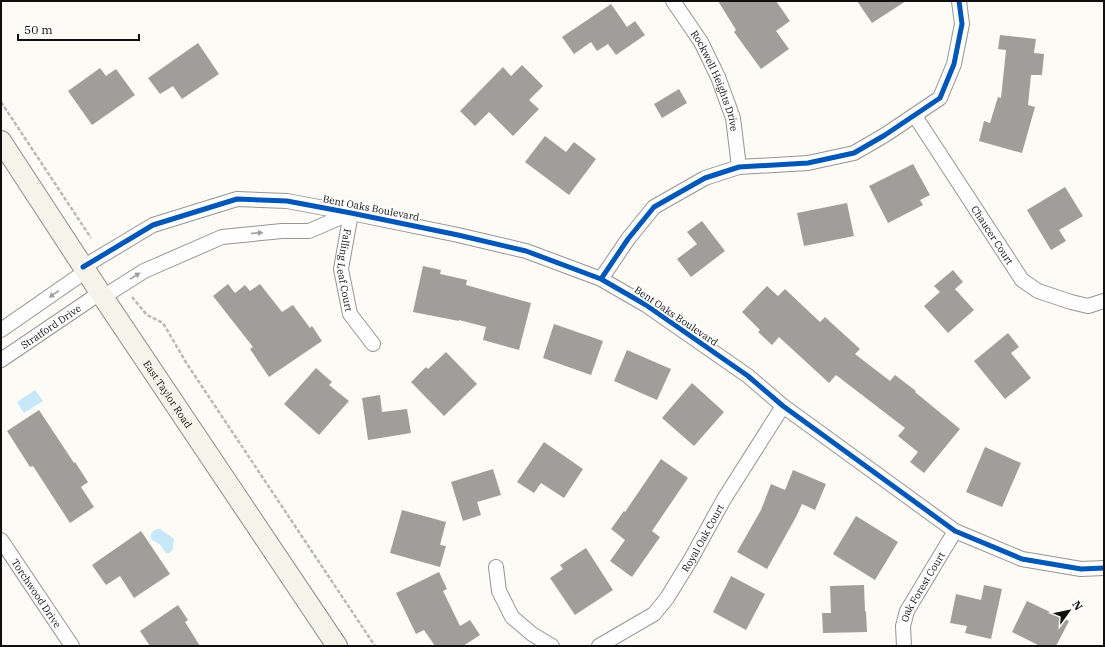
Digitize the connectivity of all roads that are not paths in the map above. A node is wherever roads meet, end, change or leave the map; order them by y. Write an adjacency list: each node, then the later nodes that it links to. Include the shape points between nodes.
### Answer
1 (673, 1): 5 (street, Rockwell Heights Drive, via 701,42 718,77 733,118)
2 (960, 1): 3 (street, via 962,24 954,64 940,98)
3 (916, 116): 5 (street, via 854,154 808,163); 10 (street, Chaucer Court, via 1022,280 1038,292 1071,302 1088,306)
4 (1, 141): 7 (main road, East Taylor Road)
5 (739, 167): 8 (street, via 705,178 654,207)
6 (351, 213): 7 (street, Bent Oaks Boulevard, via 287,201 237,199 153,225); 8 (street, Bent Oaks Boulevard, via 526,251); 9 (street, Bent Oaks Boulevard, one-way to 6, via 144,271 222,237 309,231); 12 (street, Falling Leaf Court, via 341,269 350,314)
7 (85, 269): 9 (main road, East Taylor Road); 11 (street, one-way to 11)
8 (601, 279): 14 (street, Bent Oaks Boulevard, via 646,305 741,371)
9 (101, 295): 13 (street, Stratford Drive); 20 (main road, East Taylor Road)
10 (1104, 301)
11 (1, 330)
12 (374, 344)
13 (1, 360)
14 (783, 406): 15 (street, Bent Oaks Boulevard); 22 (street, Royal Oak Court, via 724,499 667,598 654,614)
15 (954, 531): 18 (street, Bent Oaks Boulevard, via 1022,559 1081,569); 23 (street, Oak Forest Court, via 907,611 903,626)
16 (1, 540): 19 (street, Torchwood Drive)
17 (496, 567): 21 (street, via 499,591 512,617 532,634)
18 (1104, 568)
19 (72, 646)
20 (337, 646)
21 (552, 646)
22 (598, 646)
23 (904, 646)

